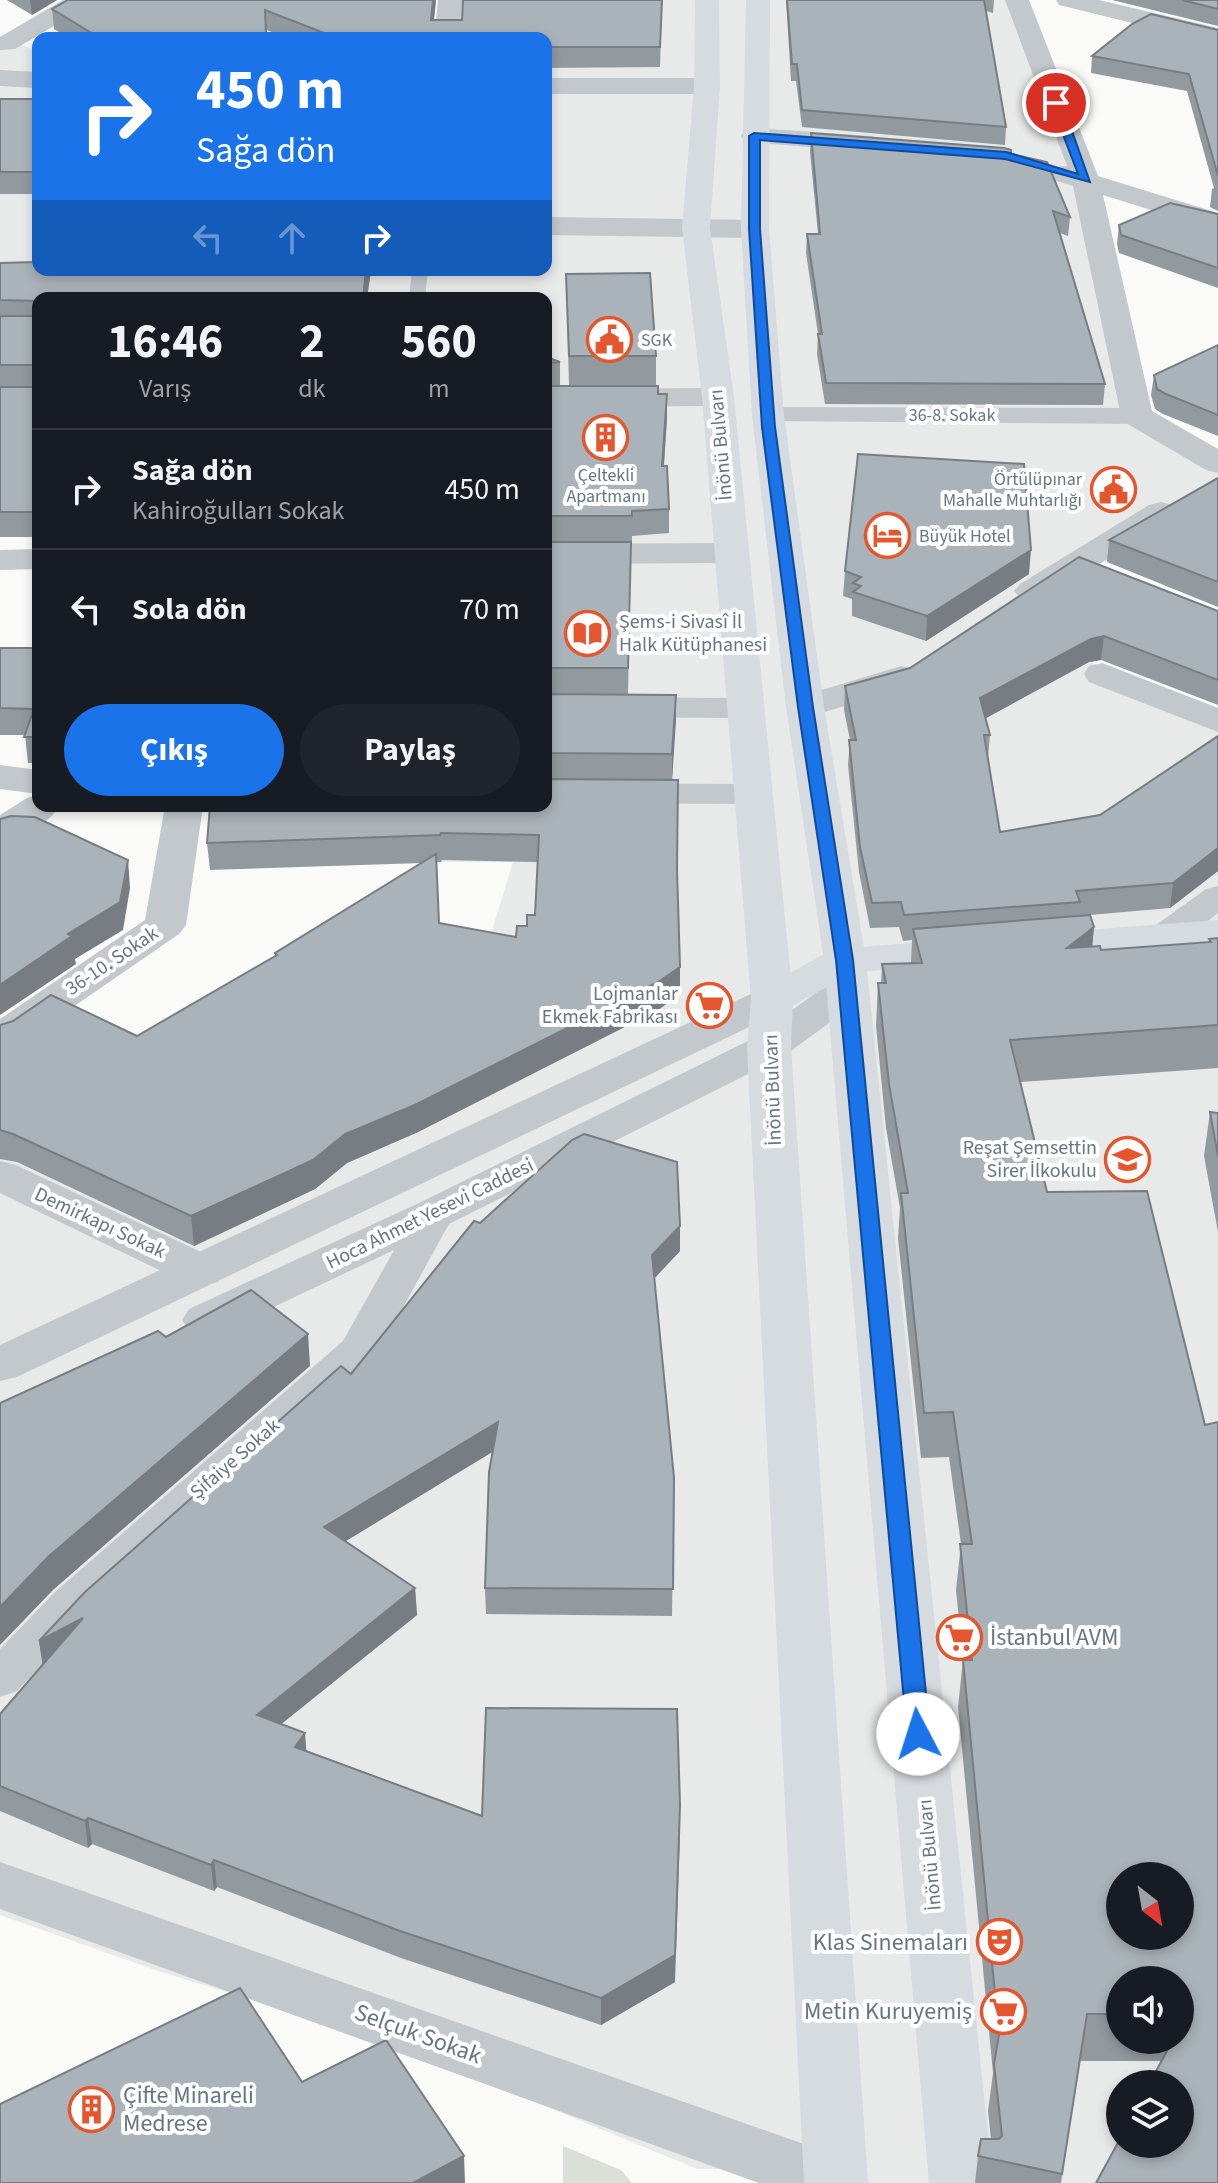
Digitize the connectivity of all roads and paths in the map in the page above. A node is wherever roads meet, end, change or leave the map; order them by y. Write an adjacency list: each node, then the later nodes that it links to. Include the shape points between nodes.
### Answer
1 (80, 0): 7 (street)
2 (450, 0): 8 (street)
3 (707, 0): 15 (main road, İnönü Bulvarı)
4 (758, 0): 16 (main road, İnönü Bulvarı)
5 (1017, 0): 19 (street)
6 (1068, 0): 9 (street)
7 (42, 32)
8 (447, 32)
9 (1218, 36)
10 (32, 40): 11 (street)
11 (13, 56)
12 (0, 78): 13 (street)
13 (32, 80)
14 (552, 86): 15 (street)
15 (707, 86): 22 (main road, İnönü Bulvarı)
16 (754, 136): 17 (street); 23 (main road, İnönü Bulvarı)
17 (895, 146)
18 (1032, 164): 19 (street)
19 (1086, 180): 20 (street); 27 (street)
20 (1218, 222)
21 (552, 226): 22 (street)
22 (696, 228): 23 (street); 24 (main road, İnönü Bulvarı)
23 (755, 229): 26 (main road, İnönü Bulvarı)
24 (718, 397): 25 (street); 29 (main road, İnönü Bulvarı)
25 (552, 398)
26 (768, 415): 27 (street, 36-8. Sokak); 39 (main road, İnönü Bulvarı)
27 (1137, 416): 28 (street)
28 (1208, 480): 33 (street)
29 (730, 553): 30 (street); 40 (main road, İnönü Bulvarı)
30 (552, 554)
31 (32, 559): 32 (street)
32 (0, 560)
33 (1073, 564): 34 (street); 35 (street)
34 (1116, 582)
35 (1009, 606)
36 (932, 656): 39 (street, via 894,681)
37 (1102, 674): 41 (street)
38 (552, 707): 40 (street)
39 (805, 707): 53 (main road, İnönü Bulvarı)
40 (745, 708): 45 (main road, İnönü Bulvarı)
41 (1218, 721)
42 (0, 777): 43 (street)
43 (32, 781)
44 (552, 793): 45 (street)
45 (752, 794): 54 (main road, İnönü Bulvarı)
46 (32, 812): 48 (street)
47 (183, 812): 55 (street, 36-10. Sokak, via 165,925)
48 (0, 832)
49 (1218, 896): 51 (street)
50 (1218, 932): 51 (main road)
51 (1165, 936): 53 (main road)
52 (1218, 961): 53 (main road)
53 (846, 975): 54 (main road); 56 (street, Hoca Ahmet Yesevi Caddesi); 65 (main road, İnönü Bulvarı)
54 (772, 1000): 56 (main road, İnönü Bulvarı); 59 (street)
55 (0, 1038)
56 (769, 1047): 58 (street, Hoca Ahmet Yesevi Caddesi); 64 (main road, İnönü Bulvarı)
57 (0, 1175): 59 (street, Demirkapı Sokak)
58 (435, 1213): 60 (street, Hoca Ahmet Yesevi Caddesi); 62 (street, Şifaiye Sokak, via 359,1350 71,1604)
59 (201, 1271): 61 (street)
60 (167, 1338)
61 (0, 1365)
62 (0, 1679)
63 (0, 1885): 64 (street, Selçuk Sokak)
64 (836, 2183)
65 (961, 2183)

